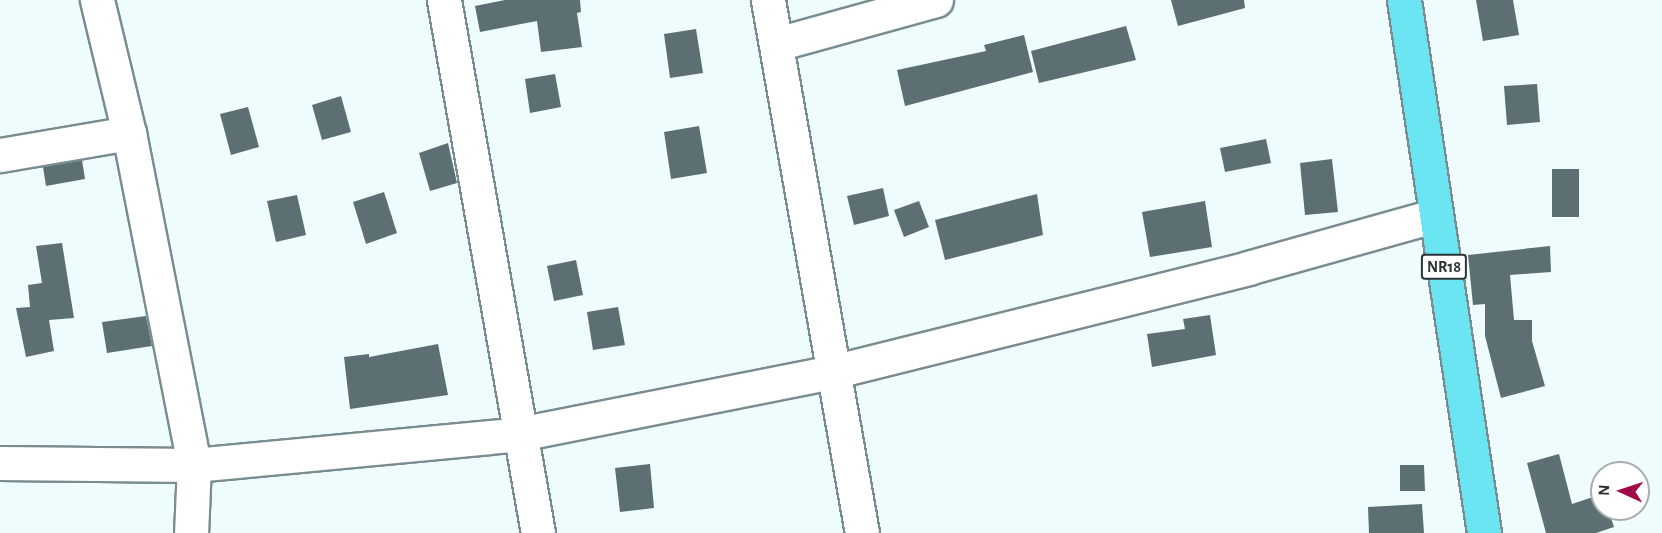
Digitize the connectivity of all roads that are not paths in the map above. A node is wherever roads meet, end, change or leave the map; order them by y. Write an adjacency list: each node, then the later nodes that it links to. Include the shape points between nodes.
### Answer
1 (97, 0): 7 (street)
2 (444, 0): 11 (street)
3 (768, 0): 6 (street)
4 (936, 0): 6 (street)
5 (1404, 0): 9 (main road, NR18)
6 (777, 44): 10 (street)
7 (129, 133): 8 (street); 13 (street)
8 (0, 155)
9 (1436, 215): 10 (street, via 1248,268); 17 (main road, NR18)
10 (832, 372): 11 (street); 16 (street)
11 (519, 434): 13 (street); 15 (street)
12 (0, 463): 13 (street)
13 (194, 465): 14 (street)
14 (191, 533)
15 (538, 533)
16 (862, 533)
17 (1484, 533)

